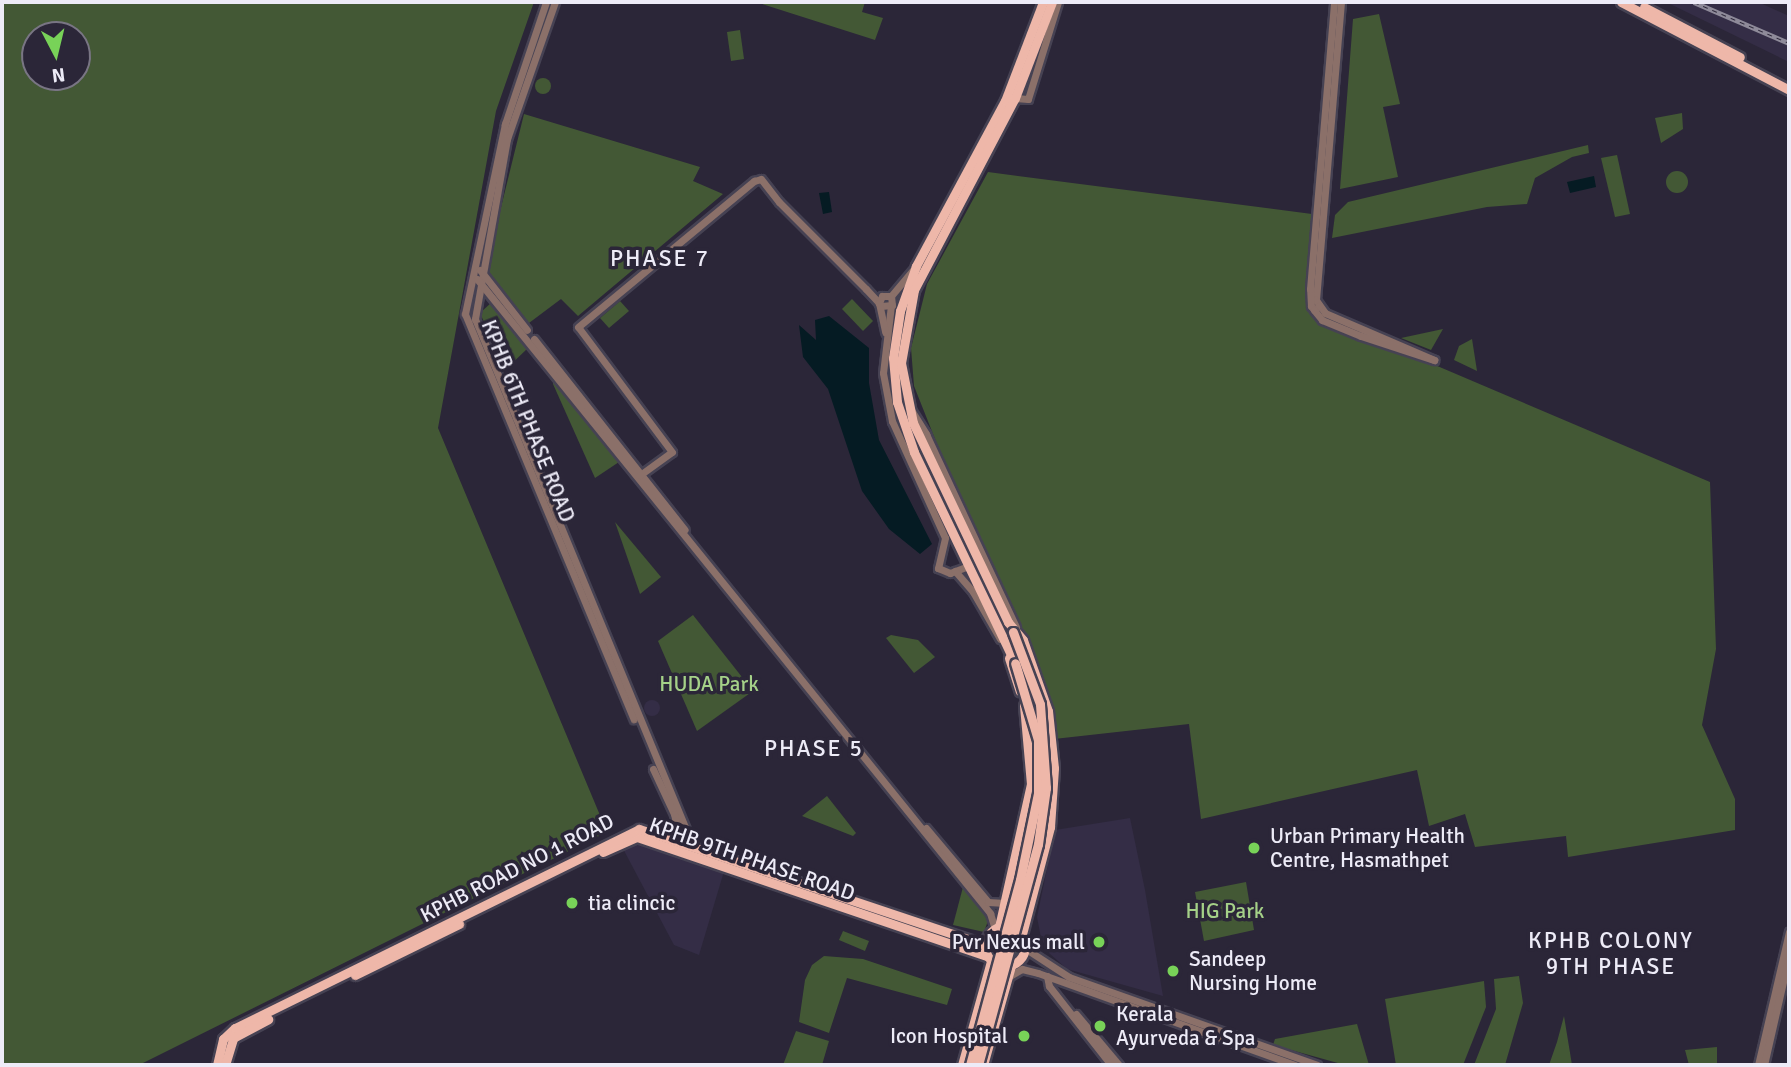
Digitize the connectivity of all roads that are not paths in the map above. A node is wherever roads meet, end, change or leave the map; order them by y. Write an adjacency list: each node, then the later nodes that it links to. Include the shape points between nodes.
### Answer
1 (546, 2): 13 (street, KPHB 6TH PHASE ROAD)
2 (555, 2): 13 (street, KPHB 6TH PHASE ROAD)
3 (1043, 2): 14 (main road, via 1005,101)
4 (1052, 2): 12 (main road)
5 (1058, 2): 12 (street, via 1028,99)
6 (1334, 2): 19 (street, via 1309,300)
7 (1341, 2): 19 (street)
8 (1621, 2): 11 (main road)
9 (1633, 2): 10 (main road)
10 (1789, 83)
11 (1789, 90)
12 (1014, 98): 24 (main road, via 915,290 901,363 909,408 929,460)
13 (514, 106): 15 (street, KPHB 6TH PHASE ROAD)
14 (916, 266): 17 (street); 22 (main road, via 895,334 897,402 914,452)
15 (476, 272): 21 (street, KPHB 6TH PHASE ROAD); 26 (street, KPHB 6TH PHASE ROAD, via 465,307 469,327 674,814); 27 (street, KPHB 6TH PHASE ROAD, via 476,325)
16 (866, 289): 17 (street); 18 (street); 21 (street, via 758,179 578,327 672,452)
17 (889, 298): 18 (street); 18 (street, via 885,307); 20 (street)
18 (879, 303): 20 (street)
19 (1316, 308): 19 (street, via 1429,353 1434,360 1322,320)
20 (885, 332): 23 (street, via 883,373 892,421 945,538 940,571)
21 (639, 475): 31 (street, KPHB 6TH PHASE ROAD, via 980,894 991,904); 32 (street, KPHB 6TH PHASE ROAD, via 990,913)
22 (970, 570): 23 (street); 25 (main road)
23 (955, 571): 25 (street)
24 (1012, 627): 29 (main road, via 1042,687 1052,743 1050,827); 50 (main road, bridge, via 1040,704 1046,788 1038,844)
25 (1007, 647): 28 (main road, via 1027,720 1032,768); 49 (main road, bridge, via 1038,740 1038,793 1020,880)
26 (680, 841): 27 (main road, KPHB ROAD NO 1 ROAD); 30 (main road, KPHB ROAD NO 1 ROAD, via 647,829 631,831)
27 (692, 844): 35 (main road, KPHB ROAD NO 1 ROAD)
28 (1014, 869): 29 (main road); 31 (main road)
29 (1037, 874): 34 (main road)
30 (503, 897): 38 (main road, KPHB 9TH PHASE ROAD, via 637,837); 44 (main road, KPHB ROAD NO 1 ROAD); 44 (main road, KPHB 9TH PHASE ROAD)
31 (1005, 903): 32 (main road)
32 (997, 928): 34 (main road, via 1012,927); 35 (main road)
33 (1789, 932): 43 (street)
34 (1022, 934): 36 (main road)
35 (985, 945): 38 (main road)
36 (1026, 949): 39 (main road); 55 (street, via 1069,977)
37 (1789, 952): 43 (street)
38 (989, 958): 39 (main road); 48 (main road)
39 (1011, 966): 41 (main road)
40 (1047, 976): 41 (street, via 1022,970); 42 (street); 52 (street, via 1049,986)
41 (1008, 977): 51 (main road)
42 (1061, 982): 53 (street, via 1058,991); 54 (street)
43 (1778, 990): 45 (street)
44 (237, 1032): 46 (main road, via 223,1039); 47 (main road)
45 (1769, 1032): 56 (street); 57 (street)
46 (217, 1065)
47 (225, 1065)
48 (962, 1065)
49 (970, 1065)
50 (978, 1065)
51 (983, 1065)
52 (1111, 1065)
53 (1119, 1065)
54 (1295, 1065)
55 (1317, 1065)
56 (1758, 1065)
57 (1764, 1065)

